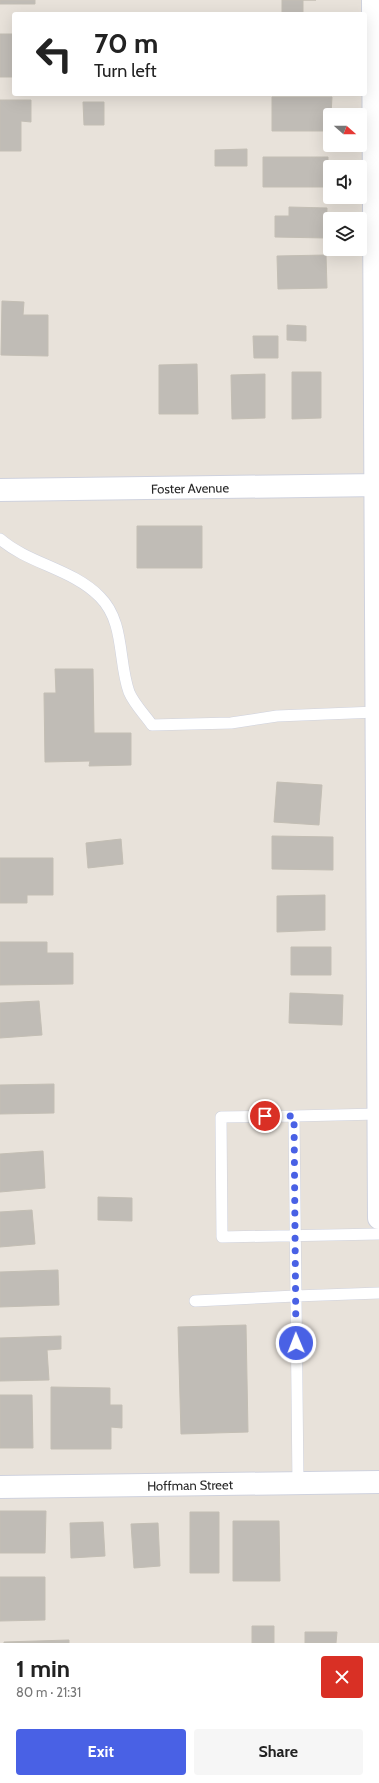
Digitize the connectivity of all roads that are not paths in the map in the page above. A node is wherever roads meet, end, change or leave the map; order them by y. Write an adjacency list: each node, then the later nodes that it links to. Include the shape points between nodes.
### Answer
1 (373, 0): 2 (street)
2 (377, 486): 3 (street, Foster Avenue); 5 (street)
3 (0, 490)
4 (0, 539): 5 (lane, via 11,548 82,582 101,598 116,623 130,693 152,725 231,723 277,716)
5 (376, 712): 6 (street)
6 (378, 1114): 7 (lane); 8 (street)
7 (294, 1116): 10 (lane); 10 (lane, via 221,1117 222,1237)
8 (379, 1218)
9 (379, 1234): 10 (lane)
10 (294, 1236): 12 (lane)
11 (379, 1293): 12 (lane)
12 (295, 1296): 13 (lane); 15 (lane)
13 (195, 1301)
14 (379, 1482): 15 (street, Hoffman Street)
15 (298, 1483): 16 (street, Hoffman Street)
16 (0, 1487)

